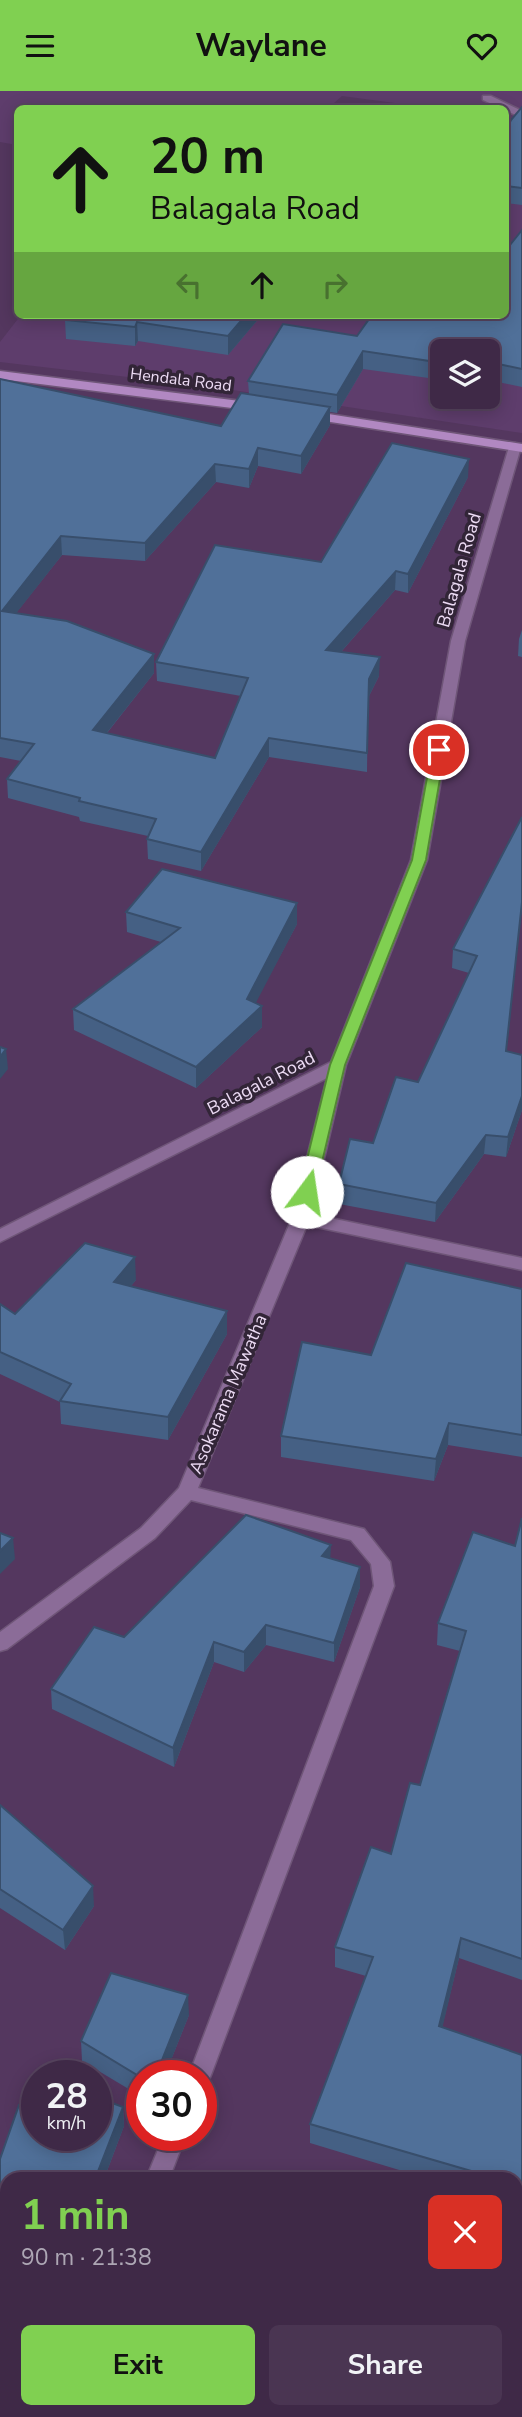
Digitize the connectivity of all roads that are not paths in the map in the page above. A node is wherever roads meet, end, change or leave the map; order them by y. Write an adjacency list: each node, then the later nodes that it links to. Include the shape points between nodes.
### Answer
1 (487, 98): 2 (street)
2 (501, 105)
3 (0, 375): 4 (main road, Hendala Road)
4 (273, 410)
5 (300, 414): 6 (main road)
6 (518, 448): 7 (street, Balagala Road, via 458,641 419,860)
7 (338, 1065): 8 (street, Asokarama Mawatha); 9 (street, Balagala Road)
8 (301, 1218): 10 (street); 11 (street, Asokarama Mawatha)
9 (0, 1236)
10 (522, 1264)
11 (187, 1492): 12 (street, Asokarama Mawatha, via 148,1533); 13 (street, via 358,1534 380,1562 384,1586)
12 (0, 1643)
13 (206, 2060)
14 (168, 2151): 15 (street)
15 (160, 2172)

